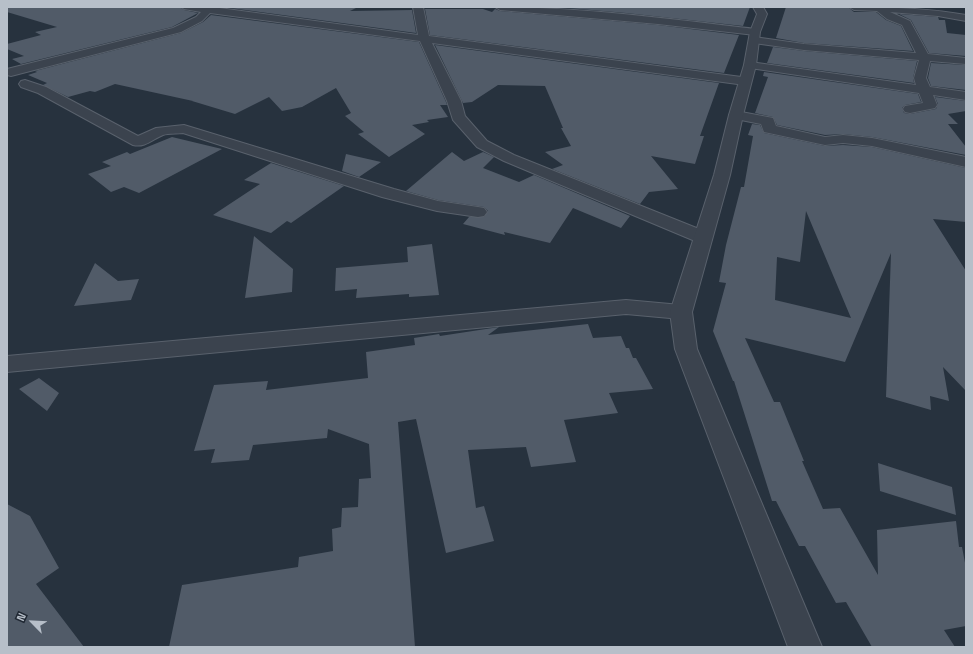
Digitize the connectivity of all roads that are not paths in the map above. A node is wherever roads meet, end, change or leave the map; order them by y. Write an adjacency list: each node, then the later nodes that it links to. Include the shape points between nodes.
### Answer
1 (187, 7): 6 (street)
2 (418, 7): 10 (street)
3 (500, 7): 9 (street, via 636,19)
4 (758, 7): 9 (street, via 762,14)
5 (854, 7): 7 (street)
6 (204, 8): 10 (street); 13 (street, via 199,19 177,30)
7 (880, 9): 8 (street, via 938,13); 11 (street, via 890,17 906,23)
8 (966, 18)
9 (755, 36): 11 (street); 14 (street)
10 (424, 38): 14 (street); 21 (street, via 454,101 458,117 482,144 509,158)
11 (925, 59): 12 (street); 15 (street, via 920,78)
12 (966, 61)
13 (9, 71): 20 (street, via 24,78 19,87 42,90 138,142 161,131 184,129 437,206)
14 (747, 73): 15 (street); 18 (street)
15 (925, 90): 16 (street); 17 (street, via 930,105)
16 (966, 96)
17 (910, 109)
18 (736, 114): 19 (street, via 768,121 769,128 798,136 825,141 843,139 872,142); 21 (street, via 722,175)
19 (966, 162)
20 (478, 212)
21 (702, 237): 22 (street)
22 (680, 312): 23 (street, via 626,307); 24 (street, via 686,349)
23 (7, 364)
24 (805, 647)

